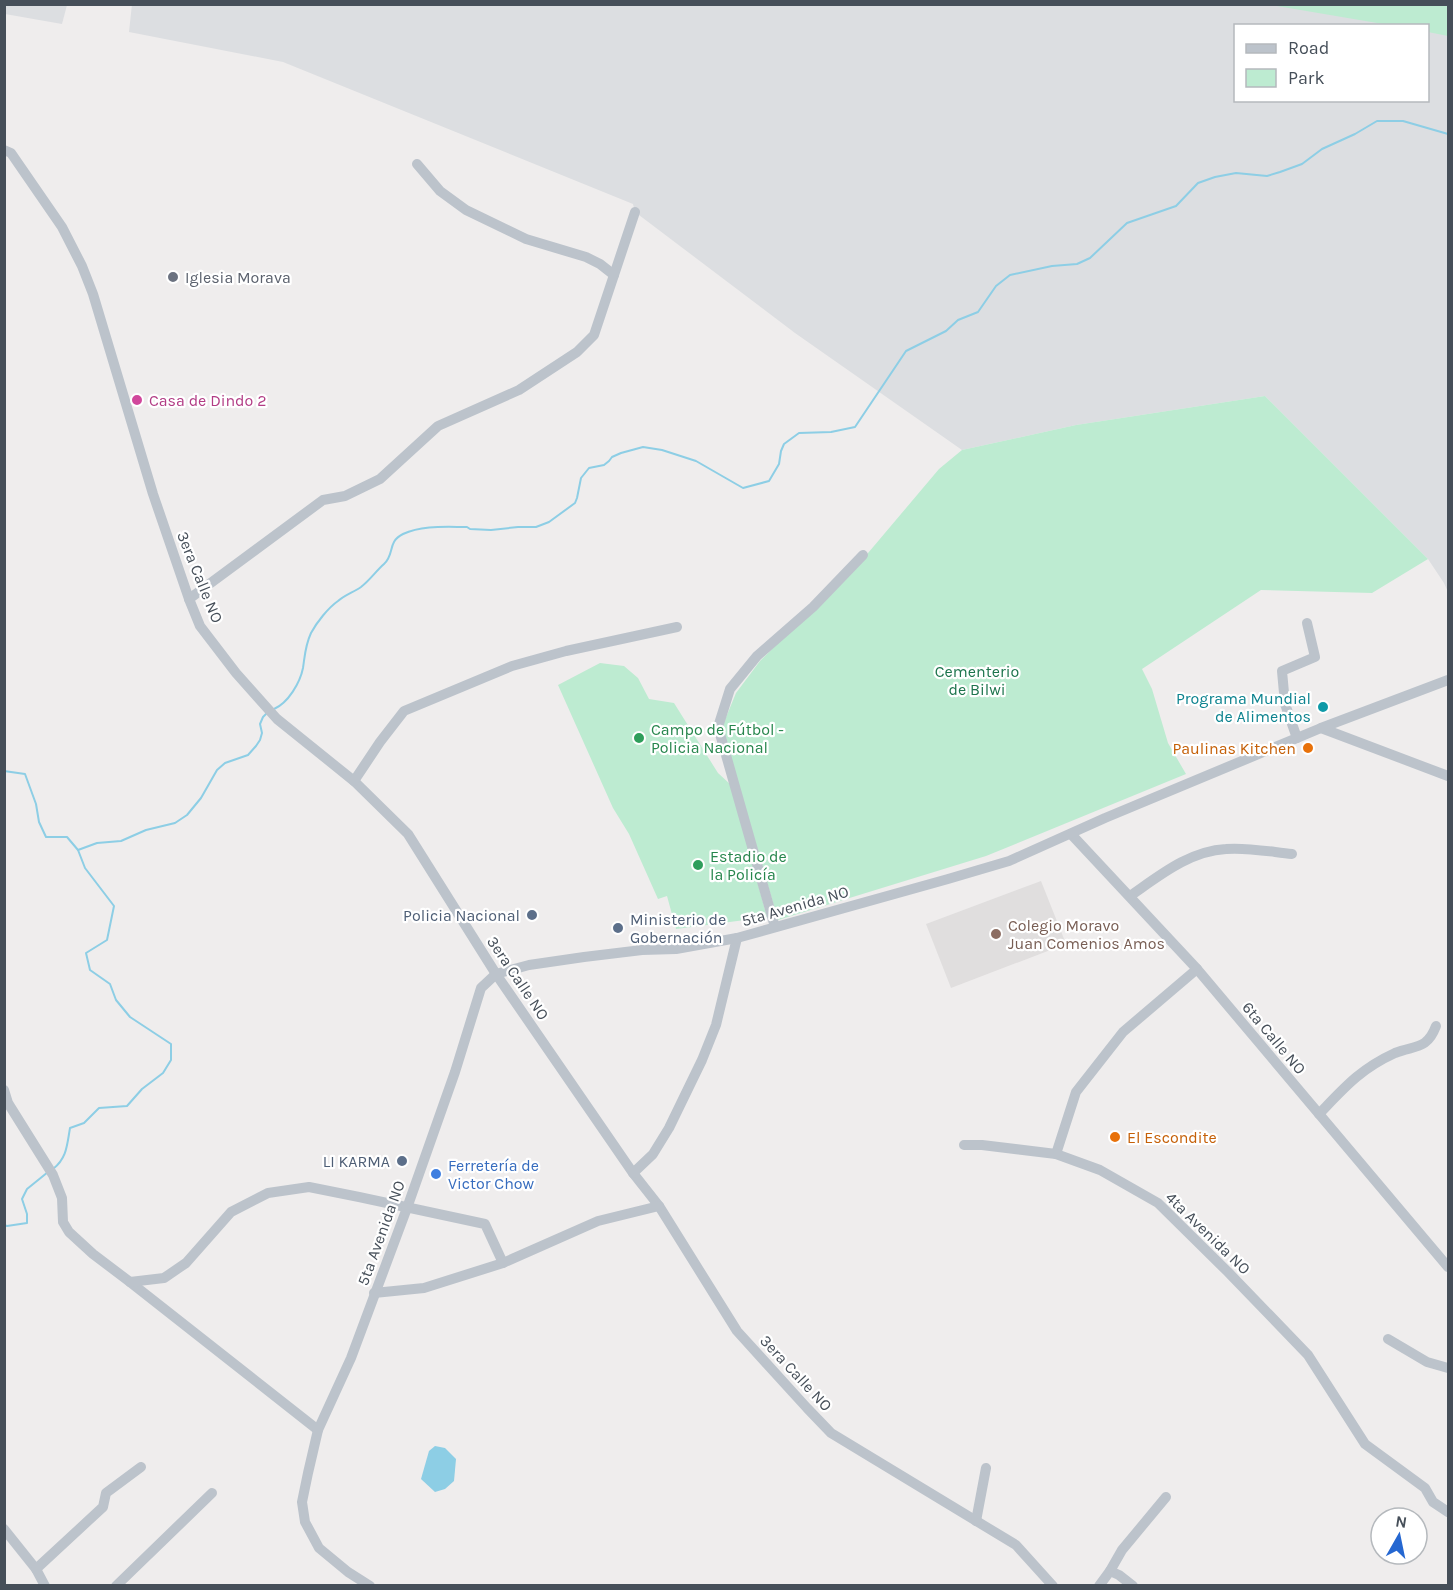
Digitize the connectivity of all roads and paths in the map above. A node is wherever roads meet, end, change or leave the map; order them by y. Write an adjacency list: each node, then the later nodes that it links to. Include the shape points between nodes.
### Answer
1 (4, 150): 6 (street, 3era Calle NO, via 11,153 62,227 82,266)
2 (417, 164): 4 (street, via 440,190 466,210 526,238 586,257)
3 (635, 212): 4 (street)
4 (614, 275): 6 (street, via 594,334 577,352 519,390 438,426 380,479 345,496 323,500)
5 (862, 555): 17 (street, via 813,607 757,657 730,689 718,727)
6 (189, 599): 13 (street, 3era Calle NO, via 200,626 236,674 277,719)
7 (1307, 623): 11 (street, via 1316,657 1282,671 1285,704)
8 (677, 627): 13 (street, via 512,666 404,711)
9 (1447, 681): 10 (street, 5ta Avenida NO)
10 (1321, 728): 11 (street, 5ta Avenida NO); 12 (street)
11 (1297, 738): 14 (street, 5ta Avenida NO)
12 (1449, 776)
13 (354, 781): 20 (street, 3era Calle NO, via 408,834)
14 (1071, 834): 16 (street, 6ta Calle NO); 17 (street, 5ta Avenida NO, via 1009,861)
15 (1292, 854): 16 (street, via 1214,850 1180,862)
16 (1130, 896): 19 (street, 6ta Calle NO)
17 (775, 927): 18 (street, 5ta Avenida NO)
18 (737, 938): 20 (street, 5ta Avenida NO, via 676,949 529,965); 26 (street, via 716,1025 702,1060 669,1128 653,1154)
19 (1197, 969): 23 (street, 6ta Calle NO); 25 (street, via 1123,1032 1076,1092)
20 (496, 974): 26 (street, 3era Calle NO); 28 (street, 5ta Avenida NO, via 481,988)
21 (1436, 1026): 23 (street, via 1427,1042 1361,1072)
22 (4, 1090): 31 (street, via 53,1176 62,1198 63,1222 69,1232)
23 (1319, 1114): 30 (street, 6ta Calle NO)
24 (964, 1145): 25 (street, 4ta Avenida NO)
25 (1056, 1154): 40 (street, 4ta Avenida NO, via 1100,1170 1158,1203 1308,1355 1365,1444 1425,1488 1433,1502)
26 (633, 1173): 27 (street, 3era Calle NO)
27 (659, 1206): 29 (street, via 598,1221); 41 (street, 3era Calle NO, via 737,1331 831,1433)
28 (407, 1208): 29 (street, via 484,1224); 31 (street, via 309,1187 268,1193 231,1212 186,1263 164,1278); 32 (street, 5ta Avenida NO)
29 (503, 1263): 32 (street, via 424,1288)
30 (1449, 1267)
31 (130, 1282): 35 (street)
32 (374, 1293): 35 (street, 5ta Avenida NO, via 351,1358)
33 (1388, 1339): 34 (street, via 1427,1362)
34 (1449, 1368)
35 (318, 1430): 47 (street, 5ta Avenida NO, via 302,1502 306,1522 319,1548)
36 (141, 1467): 43 (street, via 106,1493 103,1507)
37 (986, 1468): 41 (street)
38 (212, 1493): 46 (street)
39 (1166, 1497): 44 (street, via 1122,1550)
40 (1449, 1512)
41 (976, 1521): 48 (street, 3era Calle NO, via 1016,1545)
42 (4, 1529): 43 (street)
43 (36, 1569): 45 (street)
44 (1110, 1572): 49 (street); 50 (street)
45 (45, 1586)
46 (116, 1586)
47 (370, 1586)
48 (1053, 1586)
49 (1099, 1586)
50 (1133, 1586)

